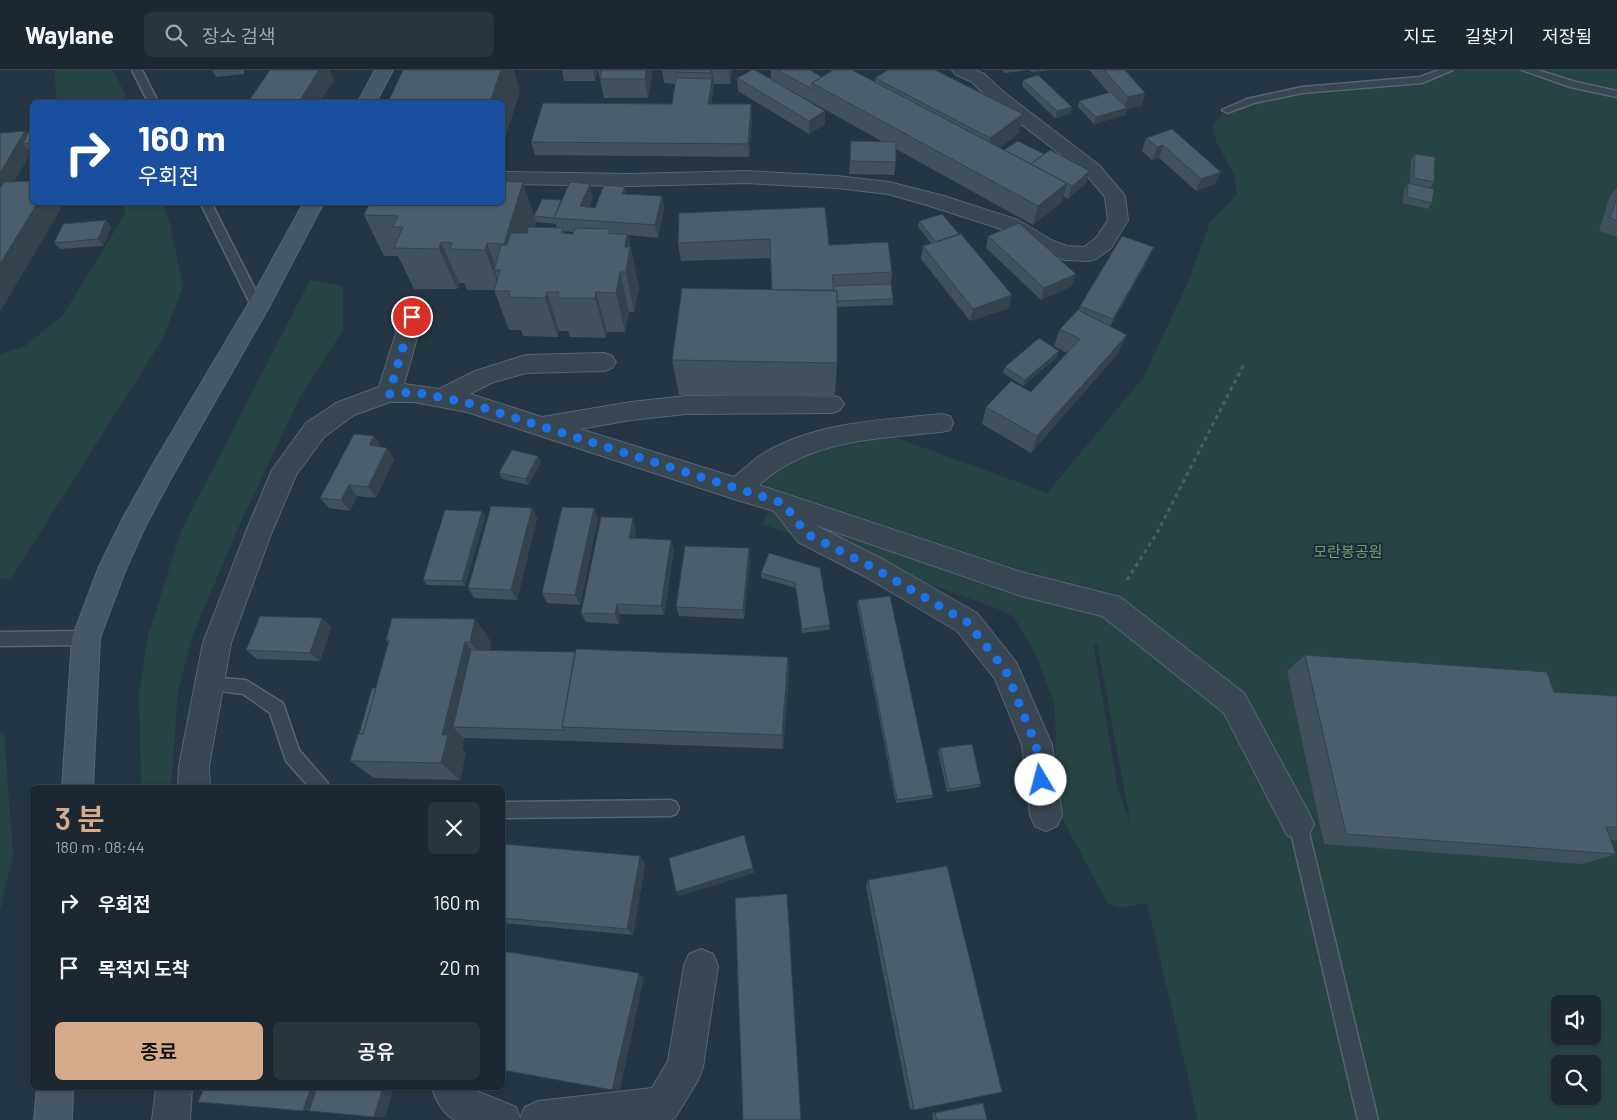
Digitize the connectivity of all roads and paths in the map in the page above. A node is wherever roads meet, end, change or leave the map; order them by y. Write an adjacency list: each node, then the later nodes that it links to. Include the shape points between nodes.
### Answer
1 (137, 70): 7 (lane)
2 (384, 70): 8 (main road)
3 (961, 70): 10 (street, via 978,78 999,98 1092,169 1115,196 1118,220 1104,243 1088,254 1065,253 1011,226 937,201 889,188 837,182 746,178)
4 (1448, 70): 9 (lane, via 1422,80 1302,90)
5 (1528, 70): 6 (lane, via 1574,85)
6 (1617, 94)
7 (152, 100)
8 (368, 100)
9 (1226, 110)
10 (505, 178)
11 (206, 205): 13 (lane)
12 (312, 205): 13 (main road)
13 (258, 307): 25 (main road, via 132,526)
14 (412, 317): 17 (street)
15 (604, 362): 18 (street, via 526,364 483,377)
16 (1245, 362): 24 (path, via 1157,533)
17 (389, 394): 18 (street, via 414,392); 27 (street, via 345,409 315,430 285,470 217,642)
18 (442, 398): 21 (street)
19 (832, 404): 21 (street, via 686,405)
20 (941, 423): 22 (street, via 828,436 772,461)
21 (540, 426): 22 (street)
22 (737, 490): 23 (street)
23 (783, 503): 24 (street, via 1022,584); 33 (street, via 807,534 967,622 1006,671 1036,745)
24 (1110, 606): 34 (street, via 1234,703)
25 (86, 638): 26 (lane); 28 (main road)
26 (0, 639)
27 (210, 684): 29 (street, via 194,766); 30 (lane, via 246,687 277,708 292,755)
28 (77, 785)
29 (194, 785)
30 (318, 785)
31 (670, 808): 32 (lane)
32 (505, 810)
33 (1046, 815)
34 (1298, 824): 43 (lane)
35 (701, 966): 42 (street, via 685,1067 662,1105)
36 (55, 1090): 39 (main road)
37 (174, 1090): 40 (street)
38 (451, 1090): 41 (street, via 460,1104)
39 (53, 1120)
40 (171, 1120)
41 (503, 1120)
42 (538, 1120)
43 (1368, 1120)

